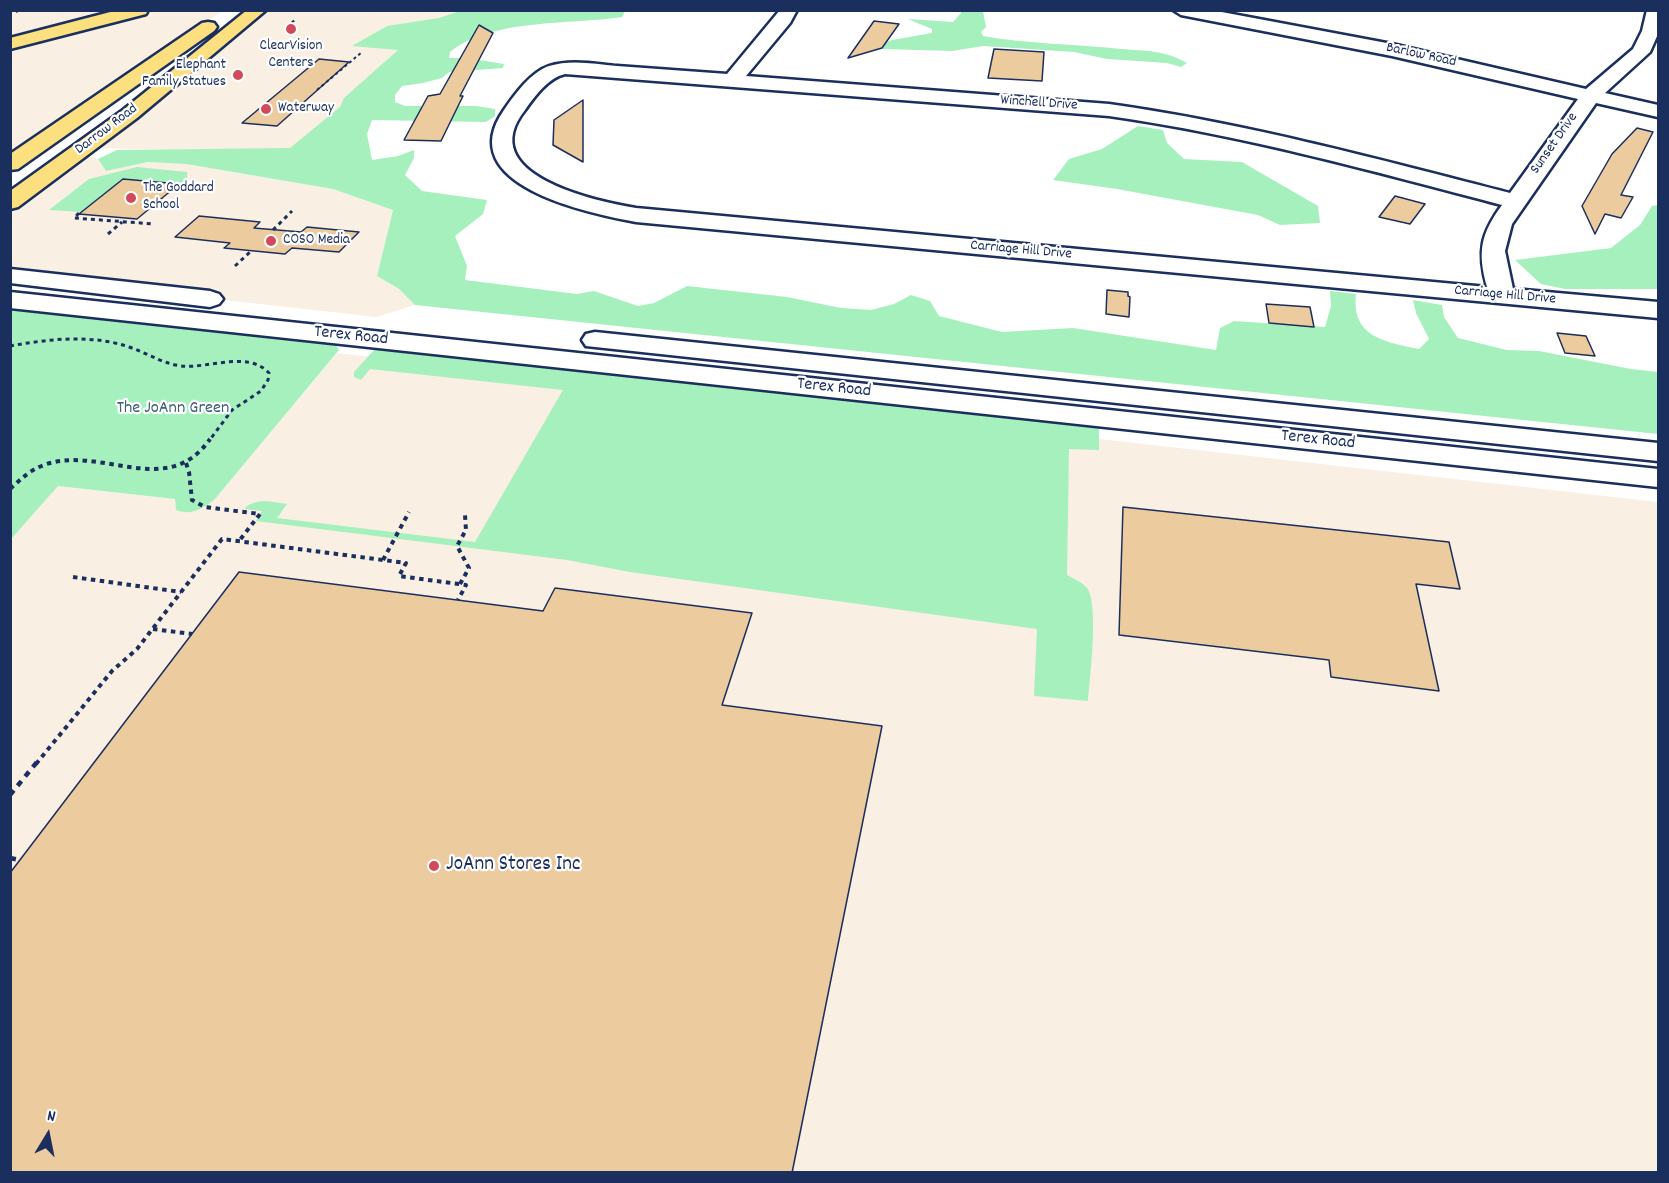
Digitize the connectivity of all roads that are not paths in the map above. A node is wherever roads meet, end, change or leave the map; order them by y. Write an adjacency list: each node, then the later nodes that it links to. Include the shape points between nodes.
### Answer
1 (140, 10): 7 (main road)
2 (231, 10): 8 (main road, Darrow Road)
3 (258, 10): 9 (main road, Darrow Road)
4 (789, 10): 11 (street)
5 (1181, 10): 12 (street, Barlow Road, via 1392,50)
6 (1656, 10): 12 (street, Sunset Drive, via 1641,52)
7 (14, 41)
8 (188, 41): 9 (main road); 14 (main road, Darrow Road)
9 (220, 43): 16 (main road, Darrow Road)
10 (554, 69): 11 (street, Winchell Drive); 22 (street, Carriage Hill Drive, via 544,74 510,116 502,135 503,146 509,160 531,183 589,206 678,220)
11 (732, 80): 19 (street, Winchell Drive, via 1160,116 1259,136)
12 (1592, 94): 13 (street, Barlow Road); 19 (street, Sunset Drive)
13 (1659, 111)
14 (74, 120): 15 (main road); 17 (main road, Darrow Road)
15 (60, 140): 16 (main road); 18 (main road)
16 (91, 142): 20 (main road, Darrow Road)
17 (10, 164)
18 (10, 184)
19 (1514, 201): 22 (street, Sunset Drive, via 1493,240 1494,268)
20 (10, 202)
21 (10, 276): 25 (street, Terex Road)
22 (1503, 296): 24 (street, Carriage Hill Drive)
23 (10, 300): 26 (street, Terex Road)
24 (1659, 310)
25 (376, 317): 26 (street); 27 (street, Terex Road)
26 (358, 338): 27 (street, Terex Road)
27 (1112, 407): 28 (street, Terex Road)
28 (1510, 449): 29 (street, Terex Road); 30 (street, Terex Road)
29 (1659, 452)
30 (1659, 478)

